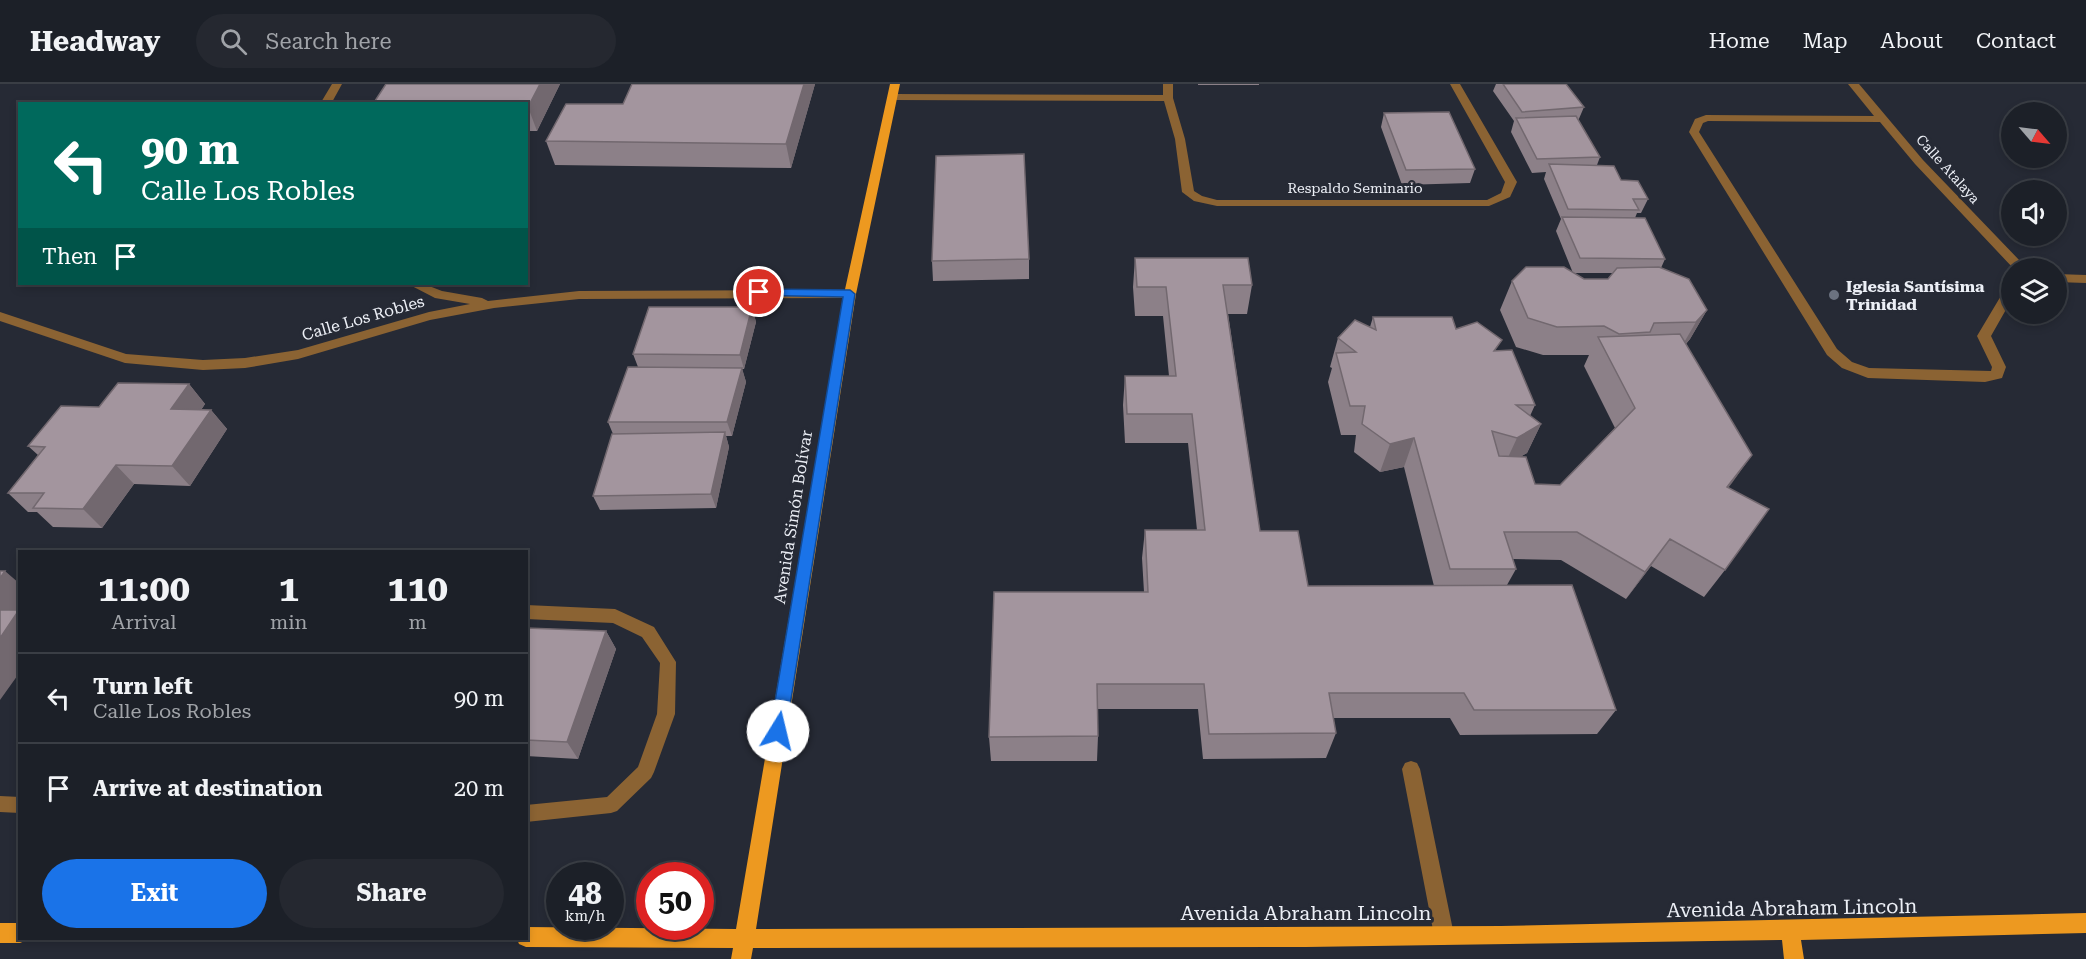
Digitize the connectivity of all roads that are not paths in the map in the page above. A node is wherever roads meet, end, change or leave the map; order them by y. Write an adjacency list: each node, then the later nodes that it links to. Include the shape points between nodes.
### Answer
1 (337, 84): 7 (street)
2 (1168, 84): 6 (street, Respaldo Seminario)
3 (1455, 84): 6 (street, Respaldo Seminario, via 1511,182 1506,195 1489,203 1217,203 1198,199 1188,192 1180,139)
4 (1853, 84): 8 (street, Calle Atalaya)
5 (894, 91): 6 (street); 13 (main road, Avenida Simón Bolívar)
6 (1168, 98)
7 (325, 102)
8 (1885, 119): 9 (street, Calle Atalaya, via 1919,162); 15 (street, via 1706,118 1699,121 1694,132 1832,352 1847,365 1868,372 1997,375 1999,367 1984,336)
9 (2010, 258)
10 (2067, 278): 11 (street)
11 (2086, 279)
12 (418, 285): 14 (street, via 439,295)
13 (850, 294): 14 (street, Calle Los Robles, via 579,295); 28 (main road, Avenida Simón Bolívar)
14 (494, 304): 16 (street, Calle Los Robles, via 429,316 298,354 245,363 125,358)
15 (2001, 306)
16 (0, 316)
17 (528, 612): 21 (street, via 615,616 648,633 668,662 666,714 645,772 611,805)
18 (1411, 769): 26 (street)
19 (0, 804): 20 (street)
20 (18, 805)
21 (528, 814)
22 (2086, 924): 25 (main road, Avenida Abraham Lincoln)
23 (0, 933): 24 (main road)
24 (18, 933)
25 (1790, 933): 26 (main road, Avenida Abraham Lincoln); 30 (main road)
26 (1444, 935): 28 (main road, Avenida Abraham Lincoln)
27 (528, 937): 28 (main road, Avenida Abraham Lincoln)
28 (744, 938): 29 (main road, Avenida Simón Bolívar)
29 (741, 959)
30 (1794, 959)

